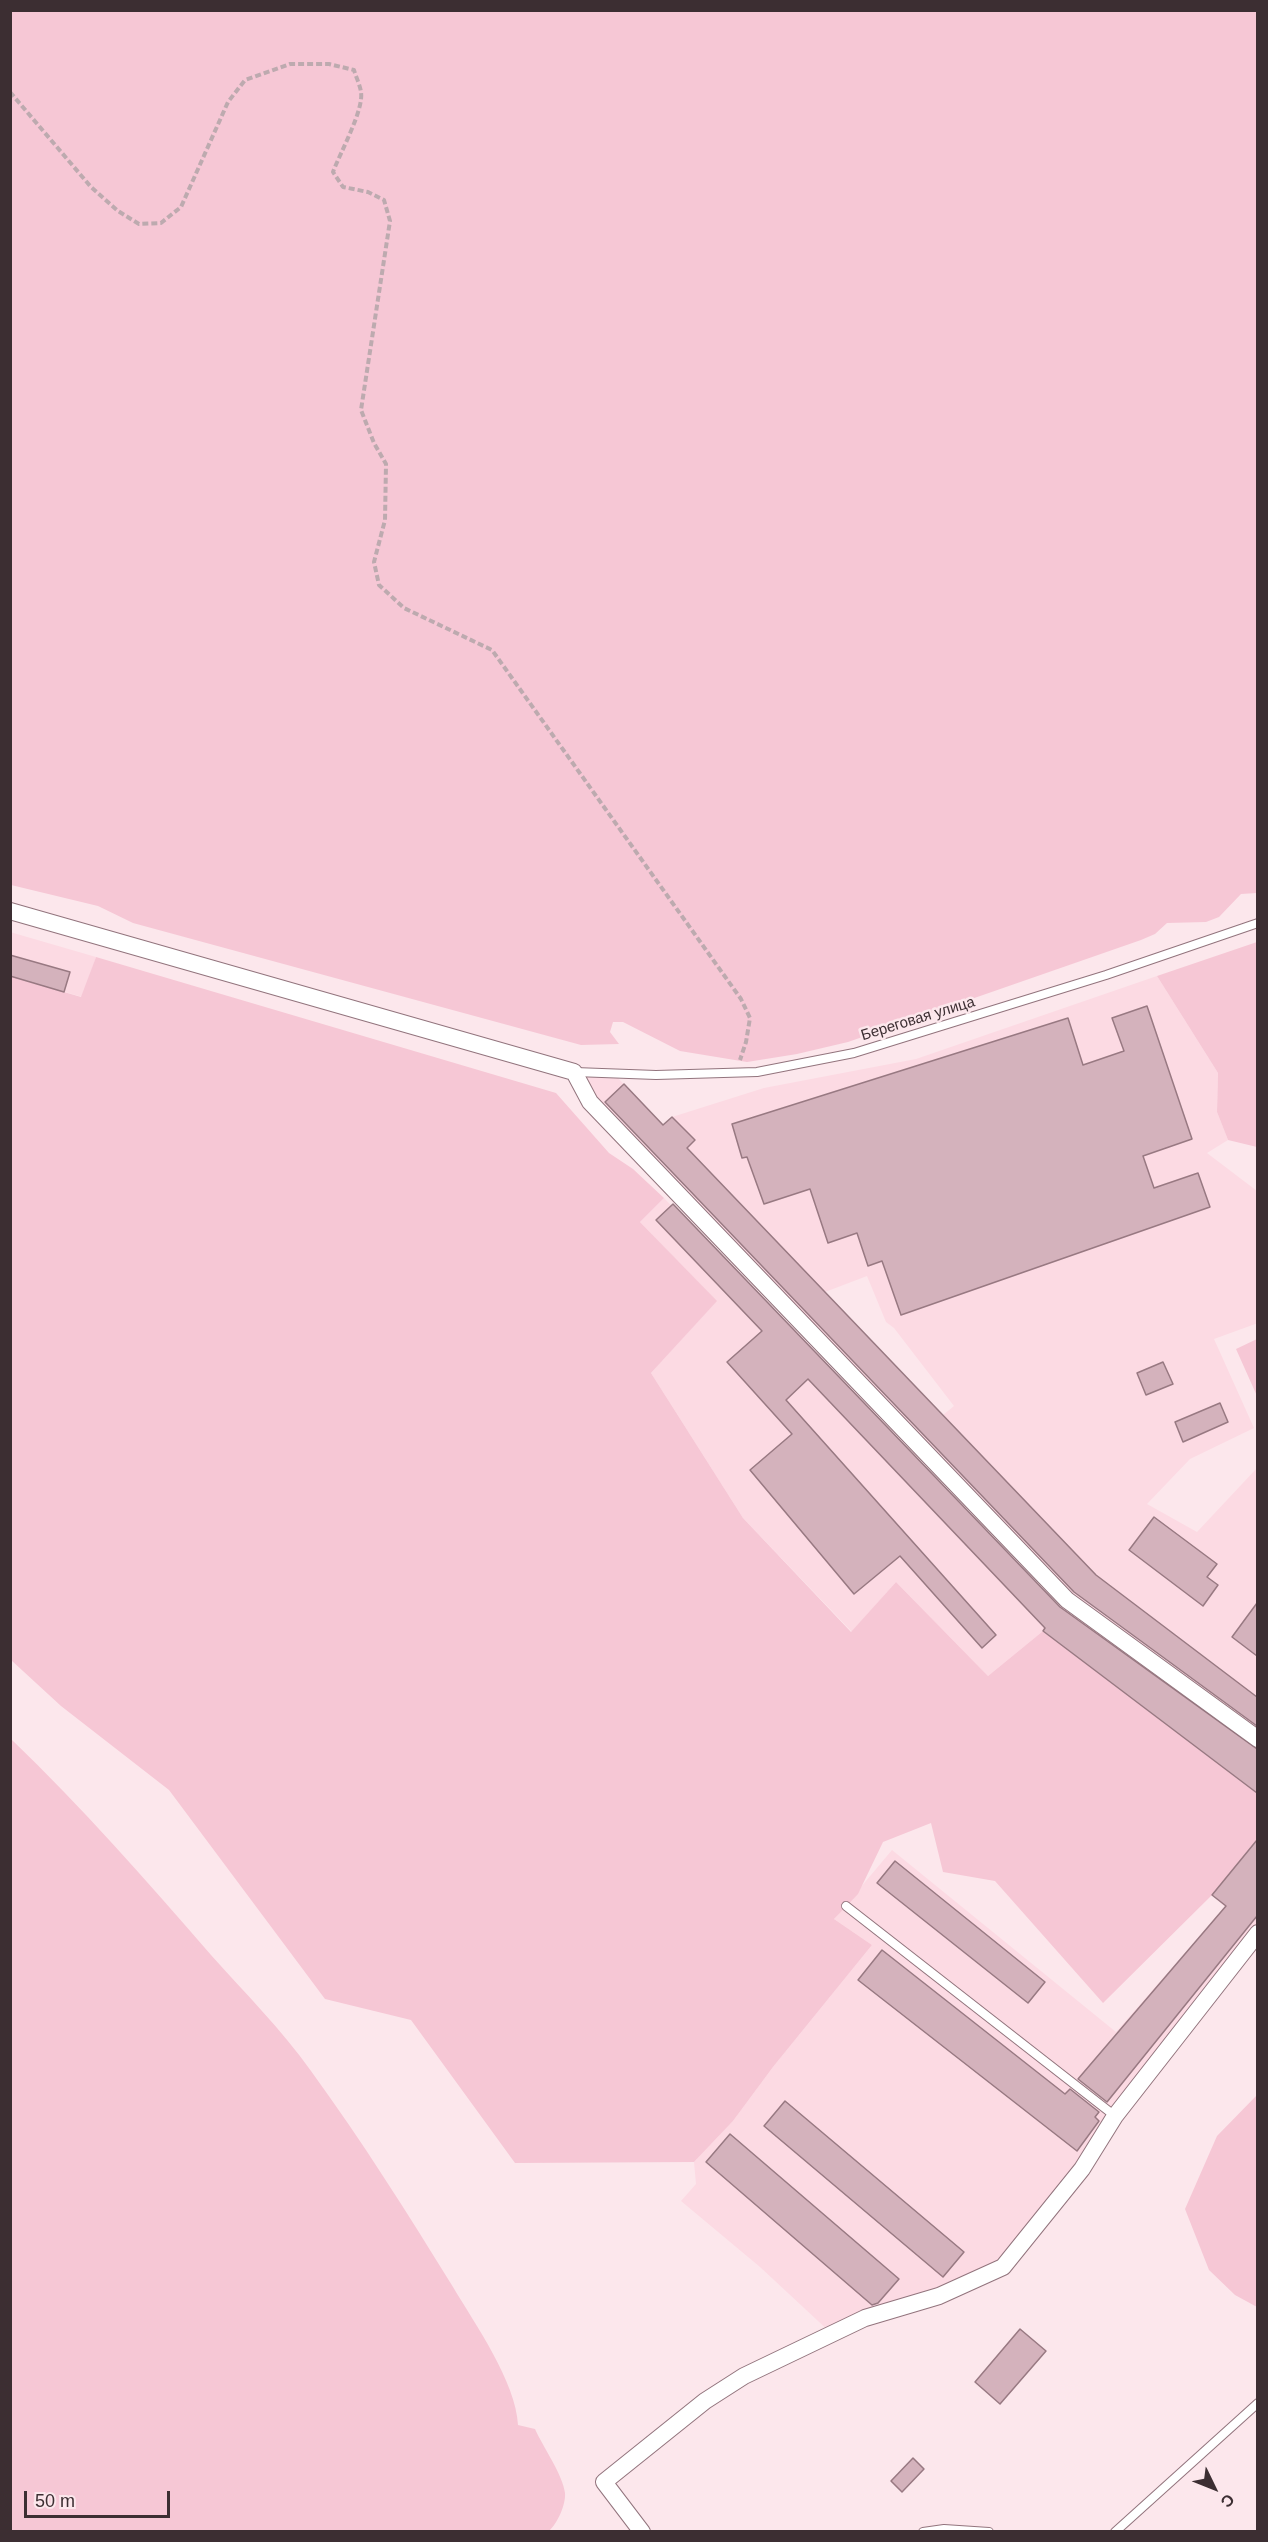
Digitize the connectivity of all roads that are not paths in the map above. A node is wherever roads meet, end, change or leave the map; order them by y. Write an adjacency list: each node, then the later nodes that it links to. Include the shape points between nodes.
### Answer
1 (10, 911): 3 (street)
2 (1257, 923): 3 (lane, Береговая улица, via 1106,975 855,1053 757,1072)
3 (574, 1072): 4 (street, via 590,1102 1068,1600)
4 (1257, 1739)
5 (846, 1906): 7 (lane)
6 (1257, 1933): 7 (street)
7 (1115, 2116): 9 (street, via 1082,2169 1003,2267 939,2296 865,2318 744,2376 604,2482)
8 (1257, 2403): 12 (lane)
9 (642, 2532)
10 (923, 2532): 11 (lane)
11 (989, 2532)
12 (1115, 2532)

